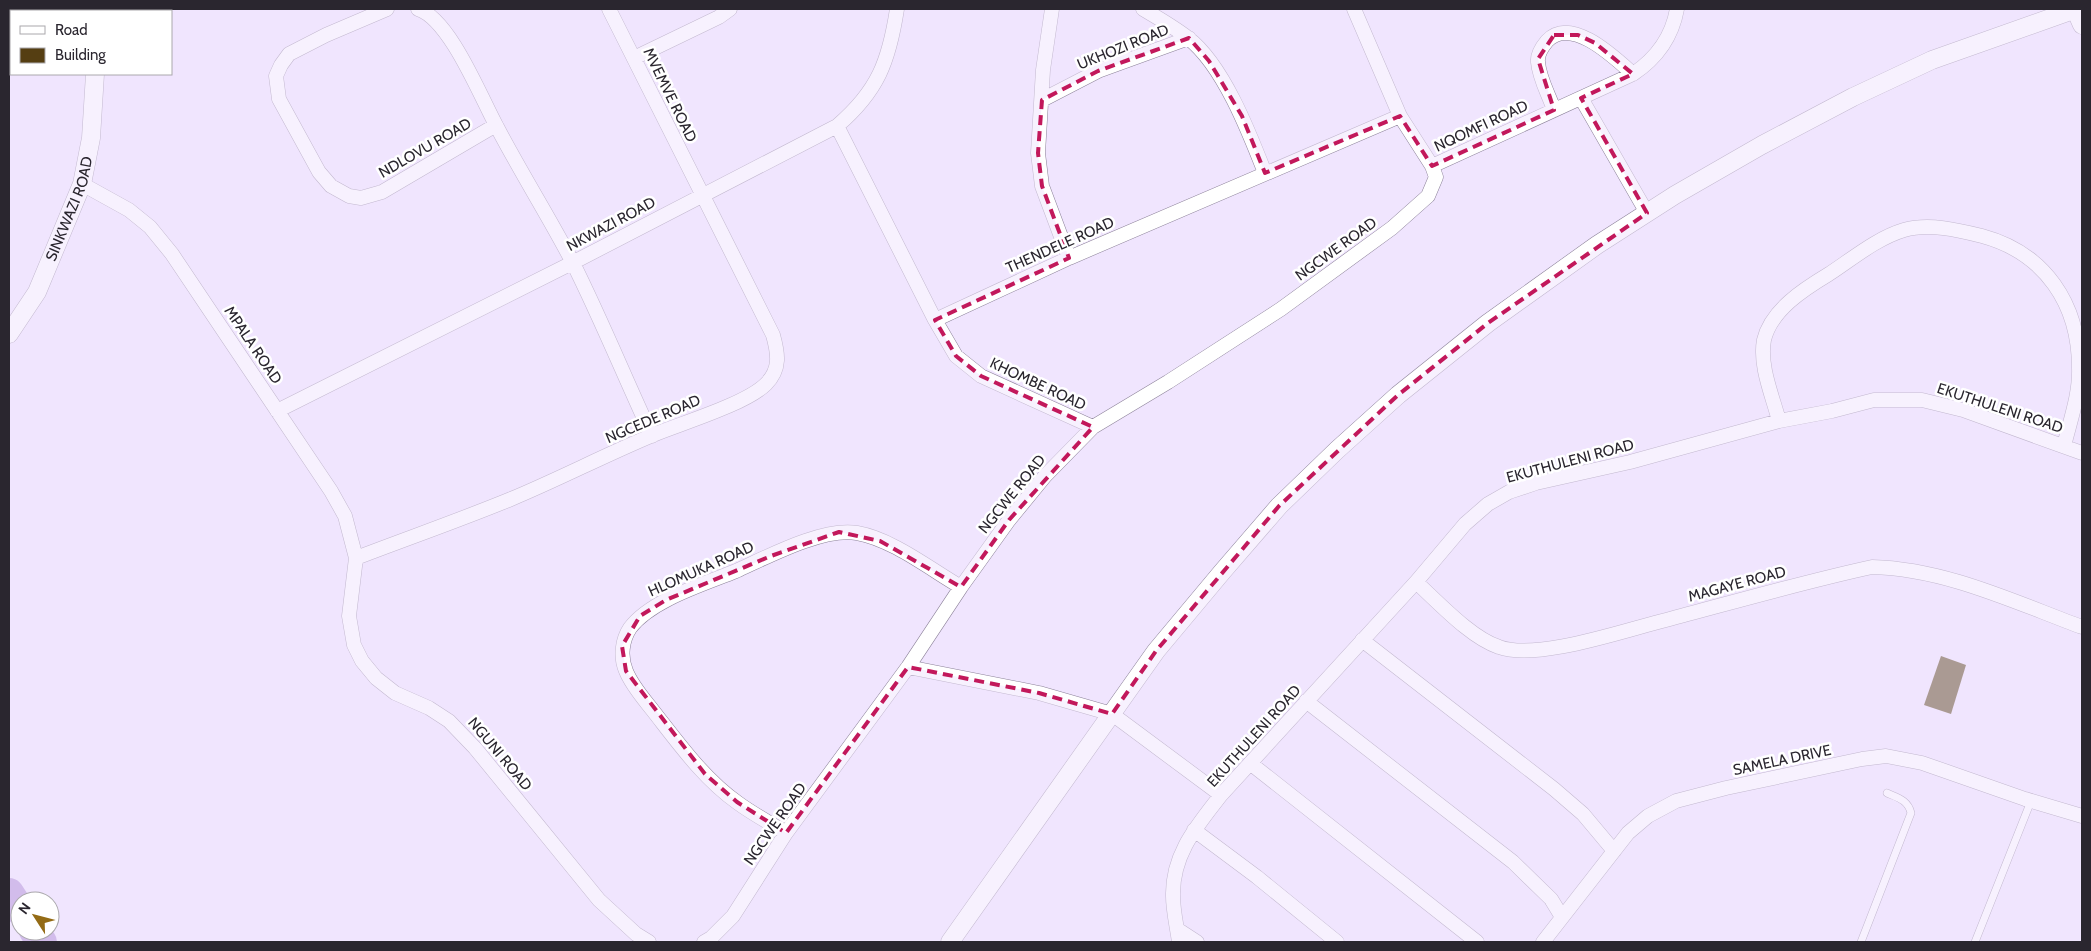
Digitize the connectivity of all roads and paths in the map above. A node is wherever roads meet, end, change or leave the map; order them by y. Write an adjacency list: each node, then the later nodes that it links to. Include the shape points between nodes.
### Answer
1 (387, 9): 20 (street, NDLOVU ROAD, via 288,54 276,76 279,99 319,172 331,186 349,196 361,198 382,192)
2 (418, 9): 20 (street, NDLOVU ROAD, via 433,18 470,70)
3 (609, 9): 13 (street, MVEMVE ROAD)
4 (730, 9): 13 (street)
5 (898, 9): 21 (street, NKWAZI ROAD, via 881,74 855,111)
6 (1052, 9): 17 (street)
7 (1143, 9): 12 (street, UKHOZI ROAD)
8 (1354, 9): 19 (street, NQOMFI ROAD)
9 (1677, 9): 14 (street, NQOMFI ROAD, via 1666,42 1649,64)
10 (2075, 9): 11 (street); 26 (street, via 1932,60 1854,97 1762,145)
11 (2082, 25)
12 (1189, 38): 17 (street, UKHOZI ROAD, via 1098,71); 23 (street, UKHOZI ROAD, via 1209,62 1242,116)
13 (634, 58): 25 (street, MVEMVE ROAD)
14 (1633, 74): 16 (street, NQOMFI ROAD); 18 (street, via 1595,43 1578,35 1554,35 1540,51 1538,60)
15 (94, 75): 24 (street, SINKWAZI ROAD, via 91,138)
16 (1581, 98): 18 (street, NQOMFI ROAD); 26 (street)
17 (1042, 100): 27 (street, via 1038,153 1042,186)
18 (1554, 110): 22 (street, NQOMFI ROAD)
19 (1400, 116): 22 (street, NQOMFI ROAD); 23 (street, THENDELE ROAD)
20 (496, 125): 28 (street, NDLOVU ROAD)
21 (837, 126): 25 (street, NKWAZI ROAD); 29 (street)
22 (1432, 166): 33 (street, NGCWE ROAD, via 1436,177 1428,196 1392,228 1281,309)
23 (1265, 173): 27 (street, THENDELE ROAD)
24 (82, 184): 30 (street, SINKWAZI ROAD, via 37,292); 31 (street, MPALA ROAD, via 112,199 150,227 172,254)
25 (702, 195): 28 (street, NKWAZI ROAD); 34 (street, NGCEDE ROAD, via 773,335 778,352 777,367 765,386 751,394)
26 (1647, 213): 44 (street, via 1488,323 1398,395 1337,450 1279,506 1222,572 1156,651)
27 (1069, 258): 29 (street, THENDELE ROAD)
28 (572, 263): 31 (street, NKWAZI ROAD); 34 (street, NDLOVU ROAD)
29 (934, 320): 33 (street, KHOMBE ROAD, via 956,356 981,376)
30 (9, 334)
31 (277, 411): 37 (street, MPALA ROAD, via 345,516)
32 (1779, 421): 35 (street, EKUTHULENI ROAD, via 1874,400 1922,400 1963,410); 35 (street, via 1764,363 1764,340 1771,324 1810,285 1881,241 1904,230 1927,228 1961,231 1994,239 2021,251 2039,265 2057,287 2071,319 2080,370); 38 (street, EKUTHULENI ROAD, via 1509,492 1488,504 1465,524)
33 (1093, 427): 39 (street, NGCWE ROAD, via 1045,476)
34 (652, 436): 37 (street, NGCEDE ROAD, via 512,498)
35 (2064, 446): 36 (street, EKUTHULENI ROAD)
36 (2082, 453)
37 (356, 558): 55 (street, NGUNI ROAD, via 349,616 354,645 362,661 395,693 449,721 475,748 599,900)
38 (1416, 582): 40 (street, MAGAYE ROAD, via 1484,640 1513,651 1533,651 1586,641 1872,567 1934,574); 41 (street, EKUTHULENI ROAD)
39 (961, 587): 42 (street, NGCWE ROAD); 51 (street, HLOMUKA ROAD, via 880,540 858,533 839,532 820,536 666,600 640,616 629,629 622,646 623,656 626,671 637,691 705,774 737,802)
40 (2082, 627)
41 (1362, 640): 43 (street, EKUTHULENI ROAD); 52 (street, via 1554,789 1583,814)
42 (908, 668): 44 (street, via 1039,693); 51 (street, NGCWE ROAD)
43 (1306, 701): 45 (street, EKUTHULENI ROAD); 53 (street, via 1513,862 1551,899)
44 (1112, 714): 47 (street); 57 (street)
45 (1250, 763): 47 (street, EKUTHULENI ROAD); 60 (street)
46 (1887, 793): 62 (lane, via 1903,800 1911,813)
47 (1221, 794): 50 (street, EKUTHULENI ROAD)
48 (2031, 801): 49 (street, SAMELA DRIVE); 52 (street, SAMELA DRIVE, via 1922,763 1886,756 1676,801 1648,816 1628,833); 63 (lane)
49 (2082, 816)
50 (1194, 830): 54 (street, EKUTHULENI ROAD, via 1174,870 1172,898); 59 (street, via 1257,876)
51 (786, 833): 56 (street, NGCWE ROAD, via 732,916)
52 (1614, 851): 53 (street, SAMELA DRIVE)
53 (1562, 917): 61 (street, SAMELA DRIVE)
54 (1178, 936): 58 (street)
55 (649, 942)
56 (704, 942)
57 (950, 942)
58 (1197, 942)
59 (1337, 942)
60 (1477, 942)
61 (1543, 942)
62 (1861, 942)
63 (1975, 942)

